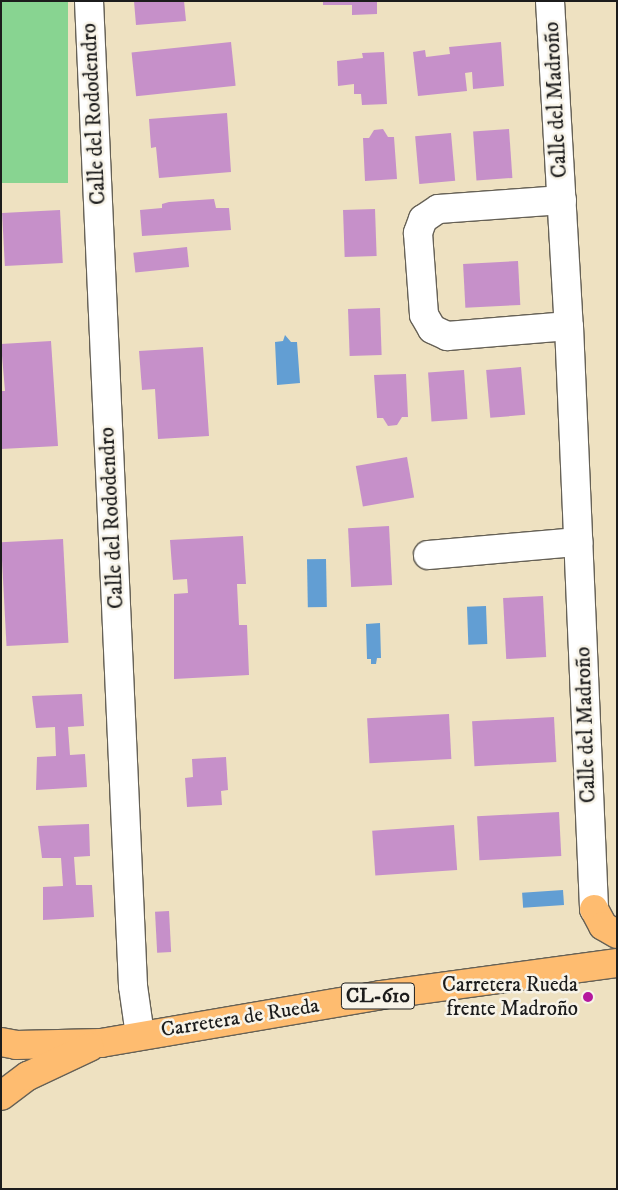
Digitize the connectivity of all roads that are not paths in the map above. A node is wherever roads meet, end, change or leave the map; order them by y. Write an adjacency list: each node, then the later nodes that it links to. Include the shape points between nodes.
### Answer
1 (89, 1): 10 (street, Calle del Rododendro, via 133,976)
2 (550, 1): 3 (street, Calle del Madroño)
3 (562, 200): 4 (street, Calle del Madroño); 4 (street, Calle del Madroño, via 438,209 423,218 418,233 424,315 432,329 447,336)
4 (569, 326): 5 (street, Calle del Madroño)
5 (578, 542): 6 (street); 7 (street, Calle del Madroño)
6 (428, 555)
7 (594, 909): 8 (main road, via 603,926)
8 (617, 934)
9 (617, 963): 10 (main road, Carretera de Rueda / CL-610, via 372,997)
10 (140, 1035): 12 (main road, Carretera de Rueda / CL-610)
11 (1, 1042): 12 (main road, Carretera de Rueda / CL-610, via 16,1045)
12 (101, 1042): 13 (main road, Carretera de Rueda / CL-610, via 28,1076)
13 (1, 1096)

